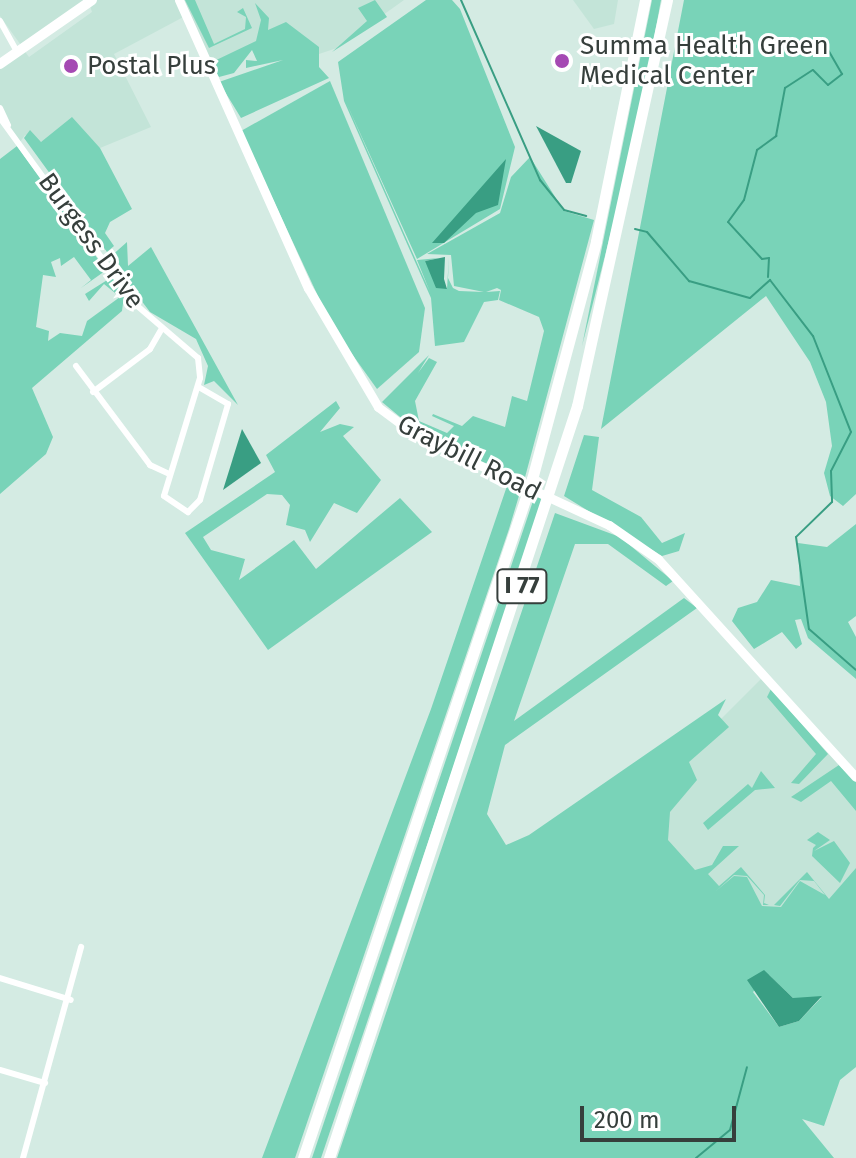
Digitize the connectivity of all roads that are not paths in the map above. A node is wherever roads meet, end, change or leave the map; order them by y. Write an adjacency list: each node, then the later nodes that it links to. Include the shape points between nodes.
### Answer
1 (92, 0): 7 (main road)
2 (179, 0): 17 (street, Graybill Road, via 308,288 366,393 399,426 628,537 674,574)
3 (644, 0): 24 (highway, I 77, via 596,241 532,479)
4 (667, 0): 25 (highway, I 77, via 577,406)
5 (0, 21): 6 (street)
6 (2, 30): 7 (street)
7 (17, 52): 8 (main road)
8 (0, 64)
9 (0, 108): 11 (street, Burgess Drive)
10 (0, 118): 11 (street, Burgess Drive)
11 (10, 128): 12 (street, Burgess Drive, via 135,304)
12 (162, 328): 14 (street, Burgess Drive, via 193,349); 15 (street, via 150,349)
13 (76, 366): 15 (street)
14 (198, 387): 16 (street, Burgess Drive); 16 (street, via 228,404 195,509 170,506 164,496)
15 (93, 392): 16 (street, via 150,465)
16 (169, 474)
17 (856, 777)
18 (81, 947): 20 (street)
19 (0, 978): 20 (street)
20 (71, 1000): 22 (street)
21 (0, 1070): 22 (street)
22 (45, 1083): 23 (street)
23 (23, 1158)
24 (303, 1158)
25 (329, 1158)

